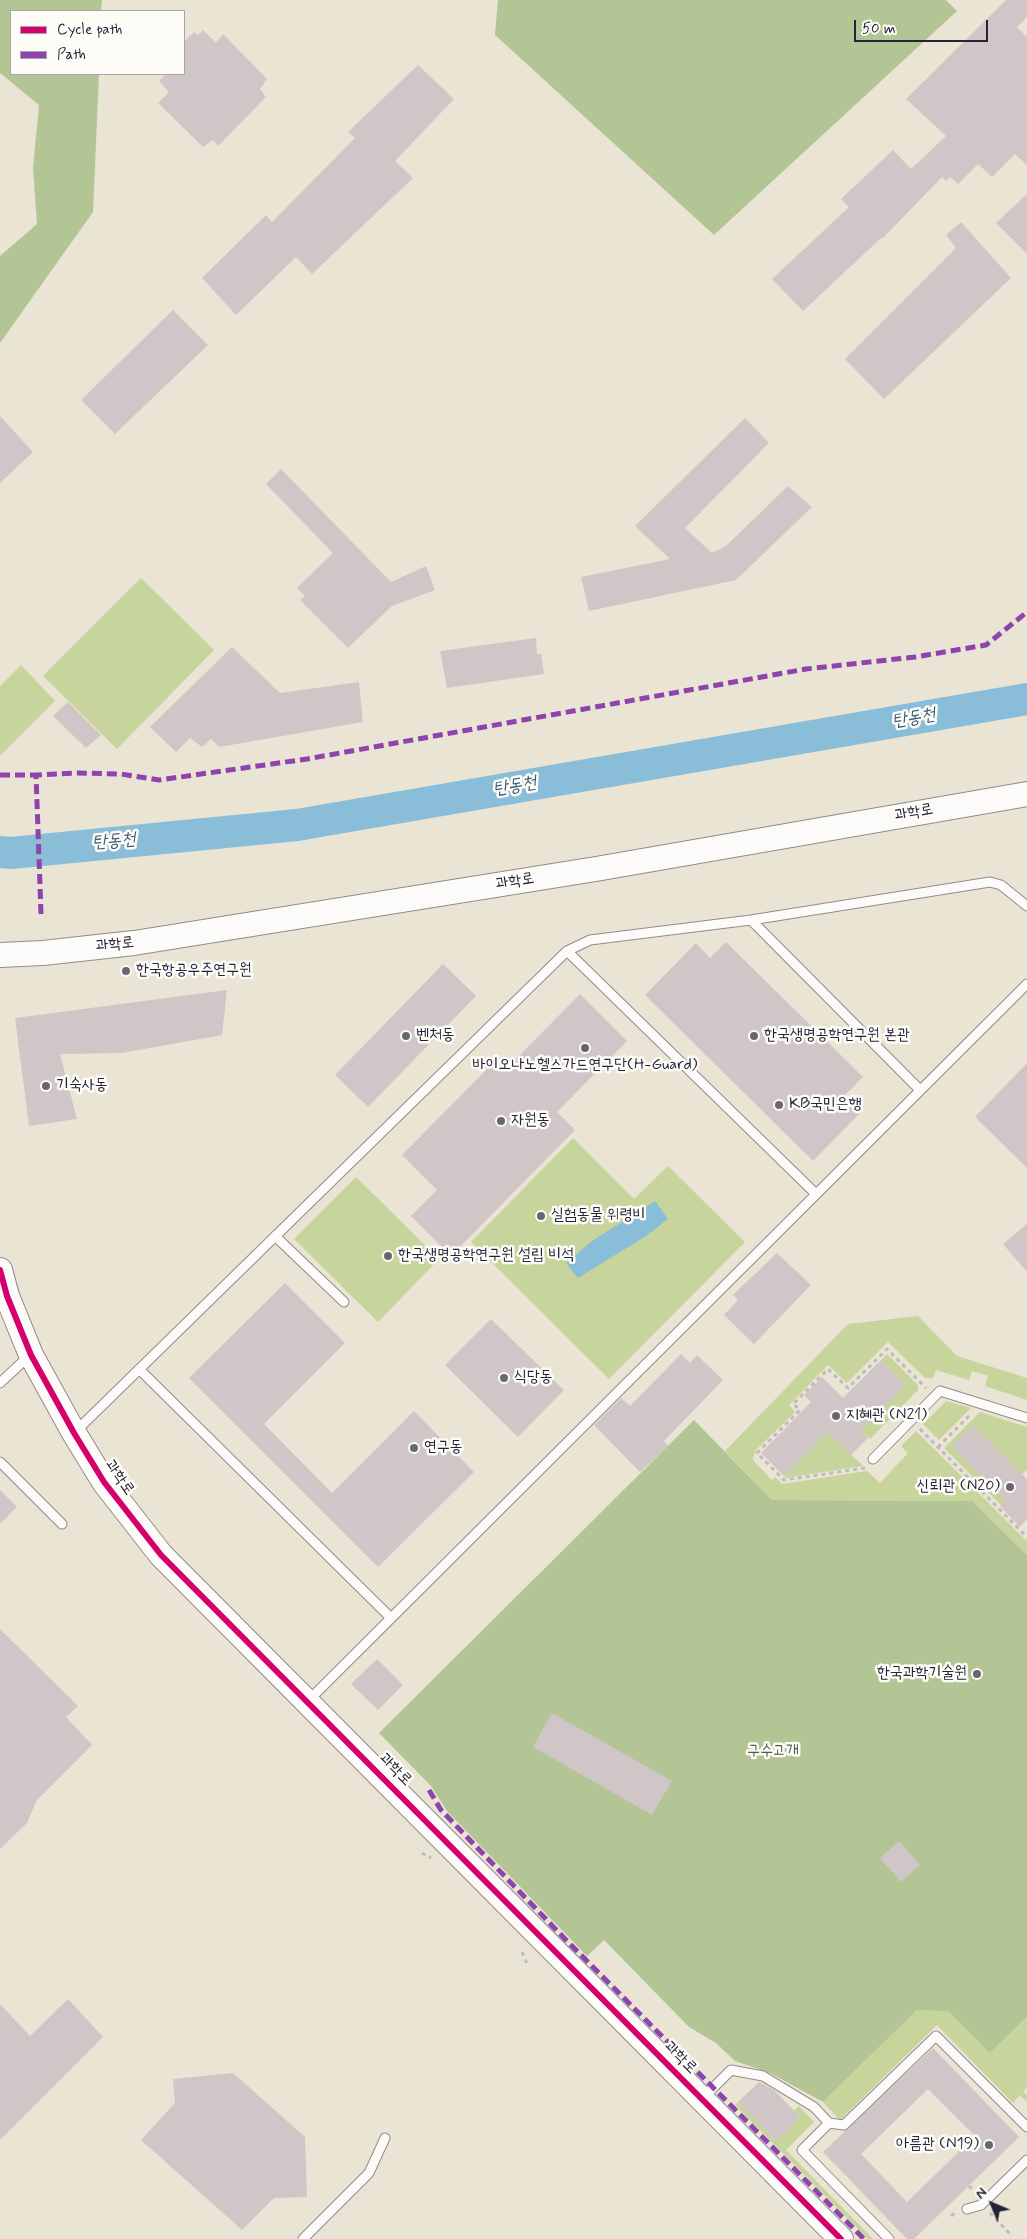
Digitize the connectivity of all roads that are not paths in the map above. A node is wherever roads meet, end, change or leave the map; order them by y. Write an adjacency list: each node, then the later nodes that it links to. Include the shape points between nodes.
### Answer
1 (1027, 794): 5 (street, 과학로, via 596,869 144,942)
2 (1027, 906): 3 (lane, via 1001,885 990,882)
3 (751, 920): 4 (lane, via 590,940); 7 (lane)
4 (567, 951): 8 (lane); 9 (lane)
5 (0, 955)
6 (1027, 984): 7 (lane)
7 (920, 1090): 8 (lane)
8 (816, 1194): 20 (lane)
9 (276, 1236): 11 (lane); 13 (lane)
10 (0, 1270): 12 (street, 과학로)
11 (344, 1302)
12 (31, 1354): 14 (lane); 16 (street, 과학로)
13 (139, 1369): 16 (lane); 20 (lane)
14 (0, 1383)
15 (1027, 1418): 17 (lane, via 940,1391)
16 (74, 1433): 21 (street, 과학로, via 104,1482 161,1555)
17 (873, 1459)
18 (0, 1462): 19 (lane)
19 (62, 1524)
20 (391, 1618): 21 (lane)
21 (308, 1701): 22 (street, 과학로)
22 (702, 2099): 23 (lane, via 731,2070 763,2076 814,2108); 29 (street, 과학로)
23 (829, 2123): 24 (lane, via 844,2125 936,2036); 30 (lane, via 802,2150)
24 (1027, 2127)
25 (385, 2138): 28 (lane, via 369,2173)
26 (1027, 2160): 27 (lane, via 981,2205)
27 (967, 2210)
28 (303, 2239)
29 (841, 2239)
30 (889, 2239)

